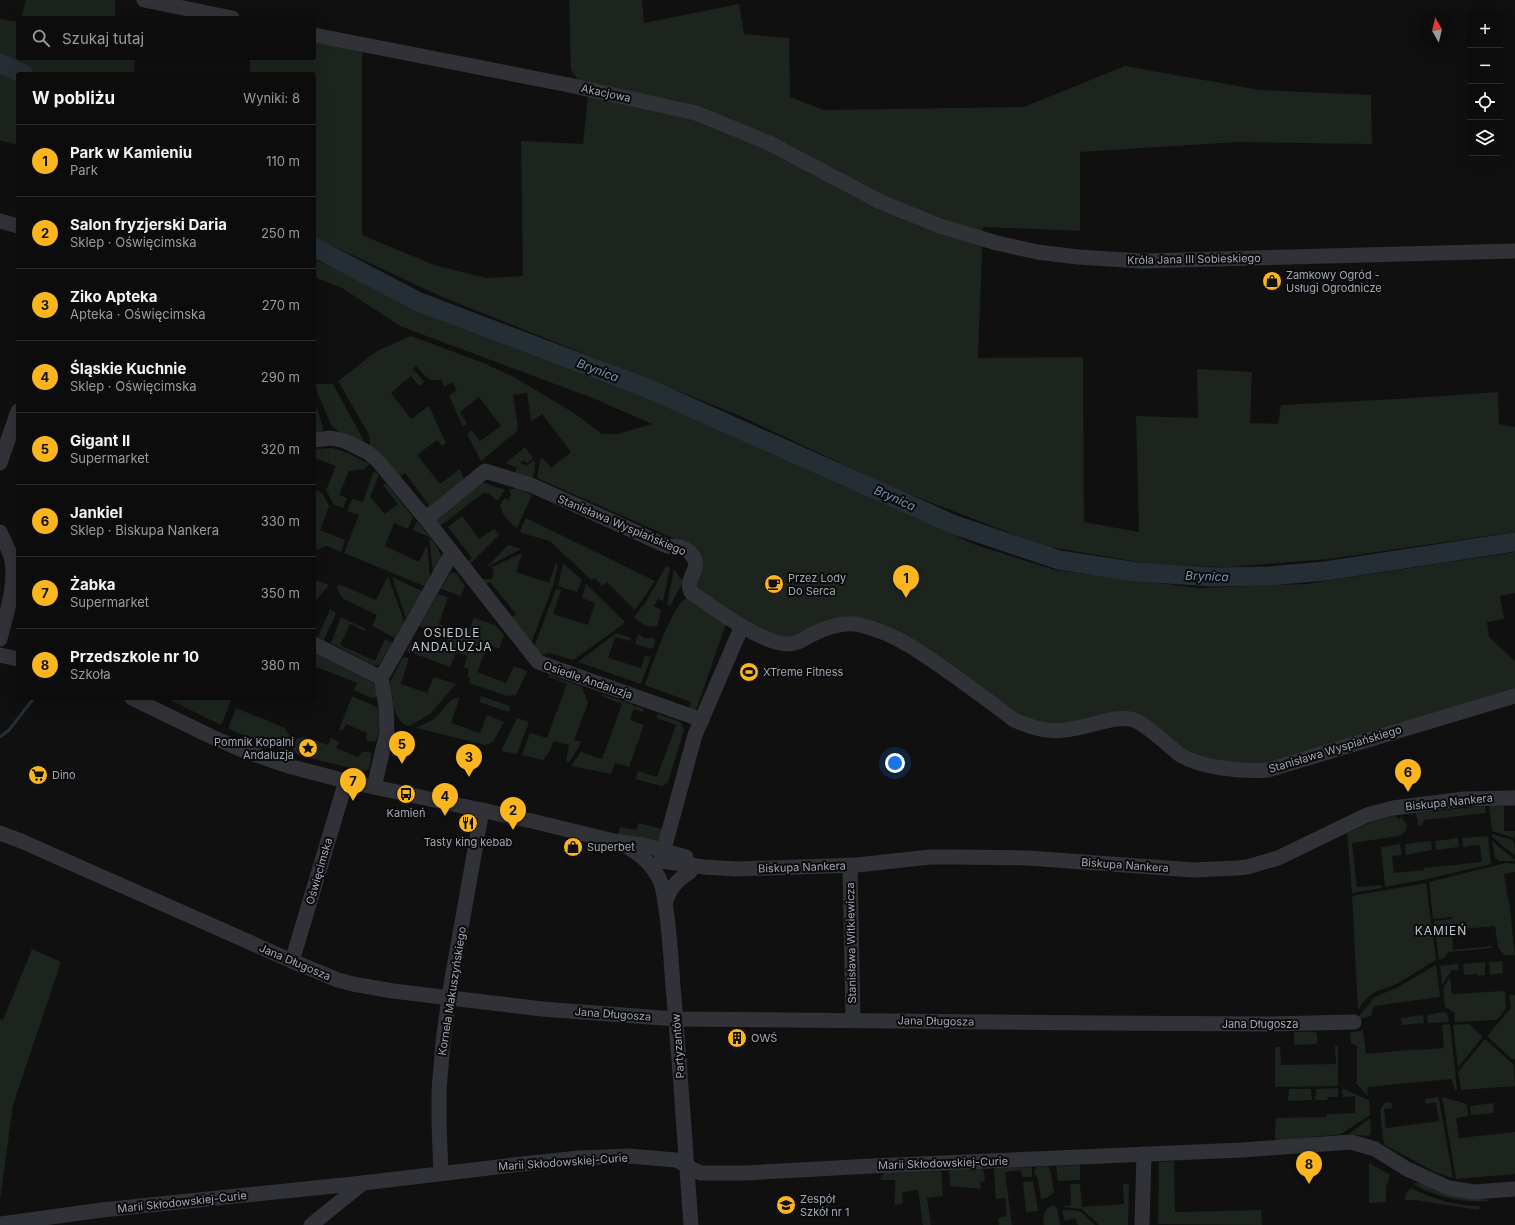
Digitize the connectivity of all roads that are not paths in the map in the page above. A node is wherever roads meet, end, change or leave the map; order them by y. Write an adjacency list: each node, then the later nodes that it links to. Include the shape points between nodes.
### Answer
1 (144, 0): 2 (street)
2 (222, 16)
3 (316, 35): 4 (street, Akacjowa, via 569,85 696,113 769,143)
4 (881, 202): 7 (street, Króla Jana III Sobieskiego, via 940,226 998,243 1037,252 1078,257 1142,261)
5 (0, 221): 6 (street)
6 (16, 225)
7 (1515, 252)
8 (16, 417): 10 (street)
9 (316, 440): 11 (street, Osiedle Andaluzja, via 331,438 345,441 367,452 378,461)
10 (0, 463)
11 (426, 519): 13 (street, Osiedle Andaluzja); 14 (street, Stanisława Wyspiańskiego, via 485,471 530,486 667,546 682,548 692,554 696,562 688,585 690,592)
12 (0, 532): 15 (street, via 10,554 13,572)
13 (452, 553): 19 (street); 22 (street, Osiedle Andaluzja, via 538,662)
14 (742, 626): 20 (street, Stanisława Wyspiańskiego, via 787,645 838,625 859,624 892,636 918,650 1014,720 1027,726 1062,731 1130,719 1142,724 1190,760 1244,770 1280,768); 22 (street)
15 (0, 639)
16 (316, 645): 19 (street)
17 (0, 655): 18 (street)
18 (16, 659)
19 (381, 678): 24 (street, via 387,732)
20 (1515, 696)
21 (136, 700): 23 (street, via 242,750 288,766)
22 (702, 720): 29 (street, via 695,735)
23 (346, 781): 24 (street); 34 (street, Oświęcimska)
24 (374, 787): 26 (street)
25 (1515, 798): 30 (street, Biskupa Nankera, via 1464,799 1393,808 1368,815 1278,858 1247,867 1194,870 1028,858 953,857)
26 (482, 810): 28 (street); 35 (street, Kornela Makuszyńskiego)
27 (0, 833): 34 (street, Jana Długosza)
28 (614, 841): 29 (street); 29 (street, via 637,852 647,861)
29 (660, 860): 31 (street, Biskupa Nankera); 32 (street, Biskupa Nankera); 33 (street, Partyzantów)
30 (850, 865): 31 (street, Biskupa Nankera); 37 (street, Stanisława Witkiewicza)
31 (720, 868): 32 (street, Biskupa Nankera)
32 (690, 872): 33 (street, via 676,882)
33 (665, 903): 36 (street, Partyzantów)
34 (292, 962): 35 (street, Jana Długosza, via 353,984)
35 (449, 998): 36 (street, Jana Długosza, via 542,1009); 41 (street, Kornela Makuszyńskiego, via 439,1090)
36 (676, 1019): 37 (street, Jana Długosza); 40 (street, Partyzantów)
37 (853, 1020): 38 (street, Jana Długosza, via 1270,1024)
38 (1354, 1022)
39 (1144, 1154): 40 (street, Marii Skłodowskiej-Curie, via 746,1173 701,1173); 43 (street, Marii Skłodowskiej-Curie, via 1351,1142 1375,1149 1407,1169 1449,1188 1474,1192); 47 (street)
40 (686, 1165): 41 (street, Marii Skłodowskiej-Curie, via 676,1160 629,1156 579,1158); 46 (street, Partyzantów)
41 (442, 1173): 42 (street, Marii Skłodowskiej-Curie)
42 (364, 1183): 44 (street, Marii Skłodowskiej-Curie); 45 (street)
43 (1515, 1189)
44 (0, 1224)
45 (311, 1225)
46 (690, 1225)
47 (1142, 1225)

